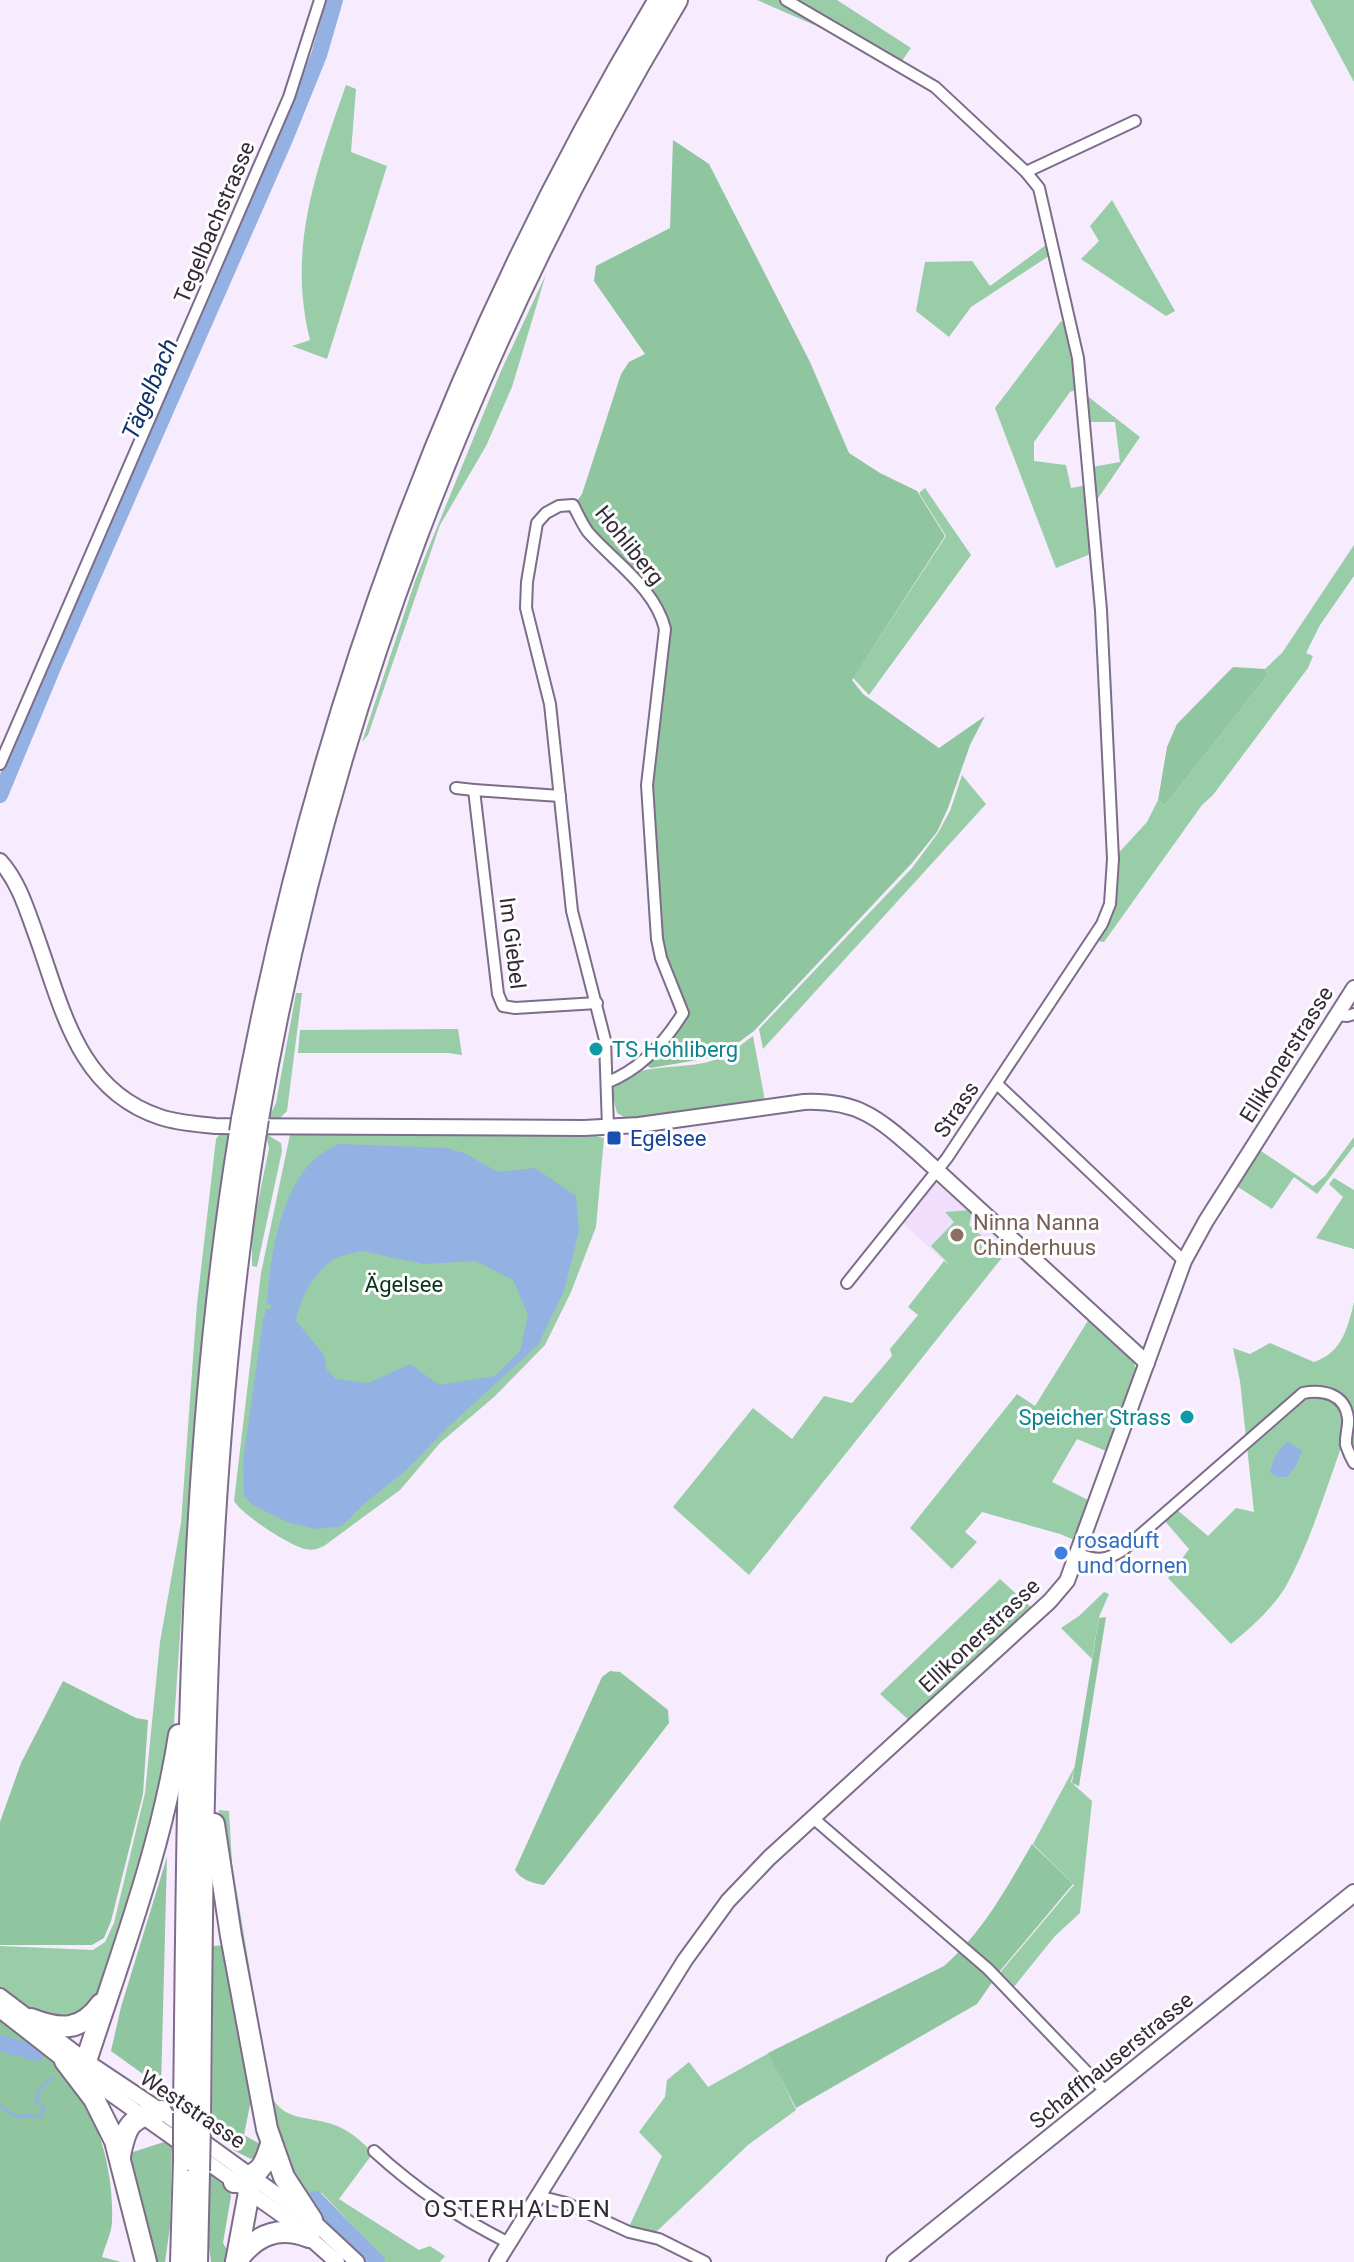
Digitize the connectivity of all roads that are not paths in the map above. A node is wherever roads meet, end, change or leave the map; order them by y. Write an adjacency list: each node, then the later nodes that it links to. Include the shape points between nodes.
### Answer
1 (320, 0): 7 (street, Tegelbachstrasse, via 289,97)
2 (659, 0): 18 (highway, via 526,243 456,395 399,539 310,813 273,965)
3 (677, 0): 18 (highway, via 526,279 413,545 365,682 315,855)
4 (786, 0): 6 (street, via 935,87)
5 (1135, 121): 6 (street)
6 (1026, 172): 17 (street, via 1043,199 1079,369 1106,687 1112,884 1102,924)
7 (0, 764)
8 (456, 788): 9 (street)
9 (474, 790): 10 (street); 13 (street, Im Giebel, via 499,1001 515,1008)
10 (560, 796): 13 (street, Hohliberg, via 572,911); 16 (street, Hohliberg, via 550,704 526,608 527,582 537,523 559,506 573,505 587,530 633,577 665,629 647,785 657,939 683,1013 642,1063)
11 (0, 861): 19 (street, via 20,892 75,1040 94,1073 112,1092 146,1111 215,1126)
12 (1354, 988): 15 (street, Ellikonerstrasse)
13 (597, 1003): 16 (street, Hohliberg)
14 (1354, 1014): 15 (street)
15 (1337, 1015): 21 (street, Ellikonerstrasse)
16 (608, 1082): 19 (street, Hohliberg)
17 (997, 1084): 20 (street, Strass); 21 (street, Strass)
18 (249, 1126): 26 (highway, via 223,1243 209,1368); 27 (highway, via 220,1426)
19 (608, 1127): 20 (street, via 838,1102 879,1119)
20 (937, 1170): 22 (street, Strass); 23 (street)
21 (1184, 1261): 23 (street, Ellikonerstrasse)
22 (847, 1283)
23 (1147, 1363): 25 (street, Ellikonerstrasse)
24 (1354, 1463): 25 (street, via 1346,1442 1344,1406 1337,1397 1317,1390 1303,1393 1123,1550 1101,1560)
25 (1077, 1553): 28 (street, Ellikonerstrasse, via 1059,1592)
26 (192, 1645): 30 (highway, via 167,1798); 37 (highway)
27 (205, 1715): 37 (highway); 38 (highway, via 218,1856)
28 (813, 1818): 35 (street, via 988,1969); 43 (street, Ellikonerstrasse, via 709,1924)
29 (1354, 1893): 35 (main road, Schaffhauserstrasse)
30 (110, 1986): 33 (highway, via 95,2012 80,2023 53,2027); 34 (highway)
31 (0, 1996): 33 (street, Weststrasse)
32 (0, 2010): 34 (street, Weststrasse)
33 (31, 2019): 34 (street, Weststrasse)
34 (80, 2066): 36 (street, Weststrasse); 40 (highway)
35 (1106, 2092): 54 (main road, Schaffhauserstrasse)
36 (152, 2114): 40 (highway, via 128,2126); 42 (street, Weststrasse)
37 (192, 2119): 41 (highway, bridge)
38 (271, 2144): 42 (highway, via 265,2164); 44 (highway)
39 (374, 2151): 45 (street, via 420,2191)
40 (120, 2156): 46 (highway)
41 (192, 2166): 47 (highway); 48 (highway)
42 (244, 2183): 44 (street, Weststrasse); 49 (highway)
43 (538, 2196): 45 (street, Ellikonerstrasse); 53 (street, via 659,2239)
44 (310, 2228): 49 (highway, via 268,2234); 50 (street, Weststrasse); 51 (street, Weststrasse)
45 (506, 2242): 52 (street, Ellikonerstrasse)
46 (146, 2262)
47 (181, 2262)
48 (197, 2262)
49 (236, 2262)
50 (337, 2262)
51 (357, 2262)
52 (497, 2262)
53 (705, 2262)
54 (895, 2262)

